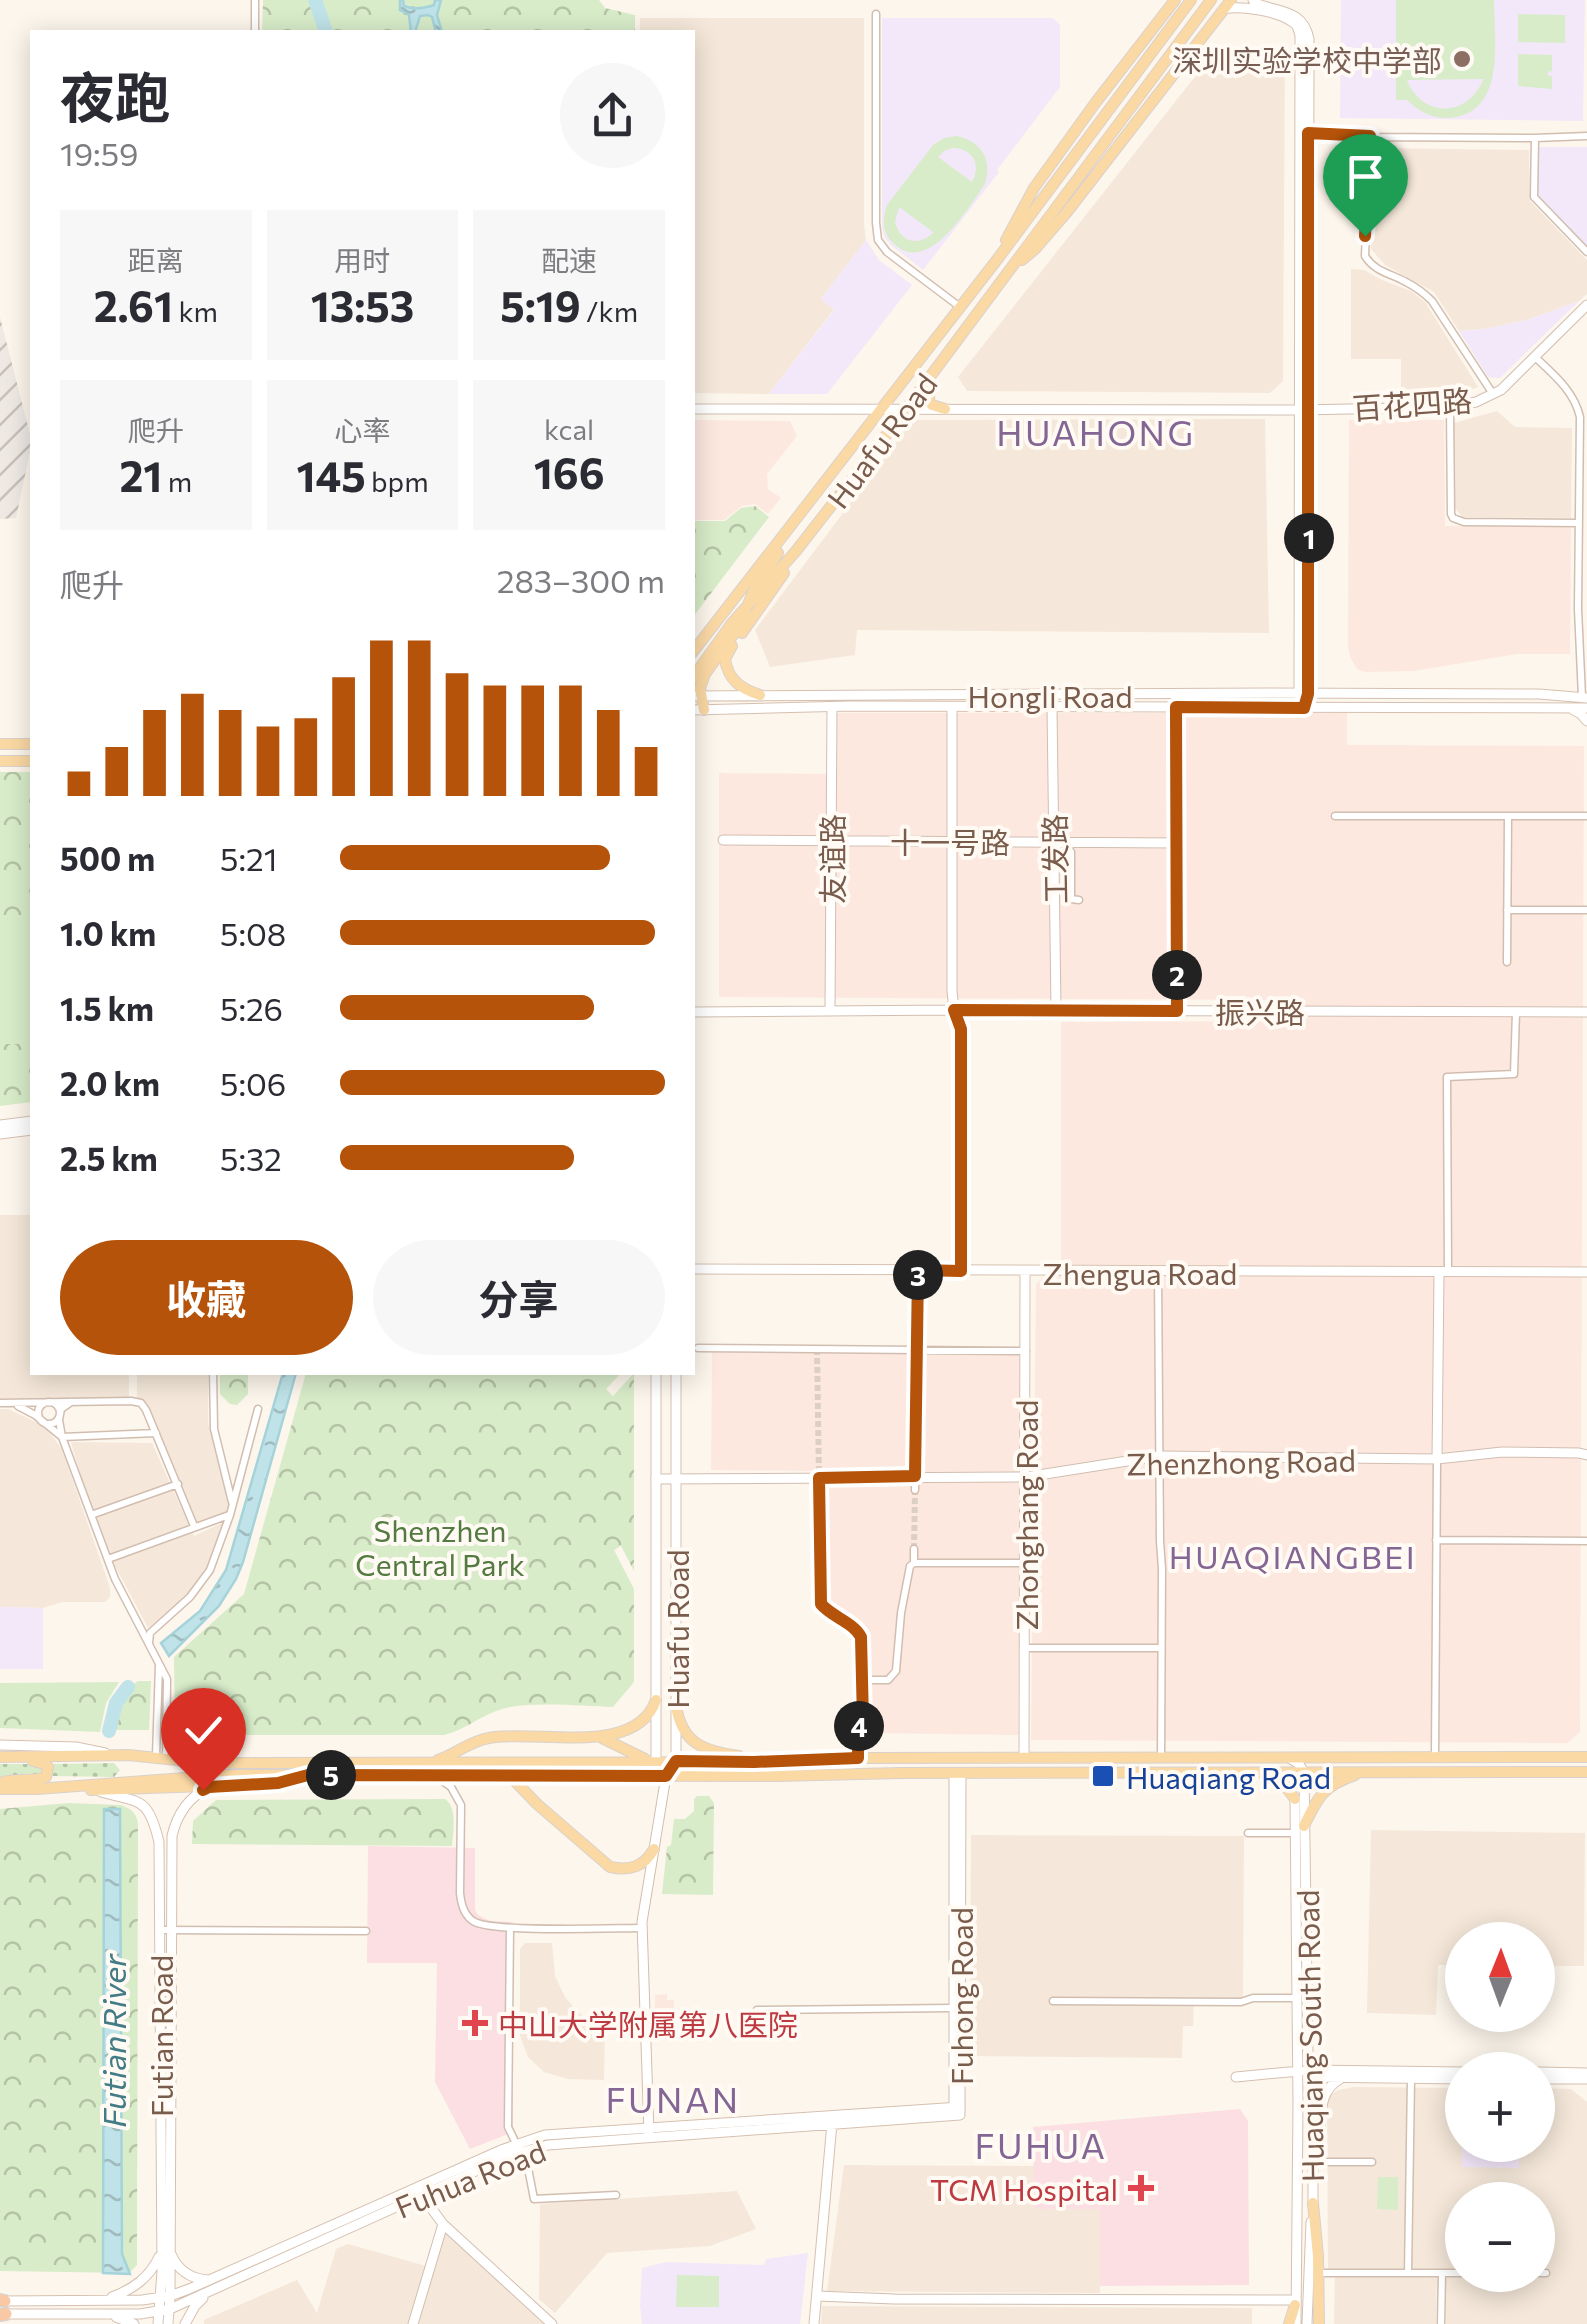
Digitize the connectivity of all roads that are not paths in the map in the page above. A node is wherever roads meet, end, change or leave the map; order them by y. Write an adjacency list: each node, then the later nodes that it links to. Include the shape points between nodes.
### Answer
1 (256, 0): 8 (street)
2 (1175, 0): 14 (main road, Huafu Road, via 1034,188)
3 (1191, 0): 14 (main road, Huafu Road)
4 (1253, 0): 9 (main road, via 1298,18 1307,30)
5 (1209, 3): 15 (main road, Huafu Road)
6 (1227, 4): 9 (main road, via 1284,18 1298,29); 15 (main road, Huafu Road, via 1067,212)
7 (876, 14): 17 (street, via 876,231 887,252)
8 (255, 30)
9 (1304, 133): 10 (street); 25 (main road)
10 (1370, 136): 12 (street); 21 (street, via 1365,256 1376,270 1432,301)
11 (1587, 136): 12 (street)
12 (1535, 138): 13 (street, via 1534,197)
13 (1587, 252)
14 (996, 261): 17 (main road, Huafu Road)
15 (1009, 270): 20 (main road, Huafu Road)
16 (1587, 305): 18 (main road, 百花四路)
17 (960, 307): 19 (main road, Huafu Road)
18 (1536, 357): 21 (main road, 百花四路); 28 (street, via 1578,409)
19 (908, 372): 20 (main road); 26 (main road, Huafu Road)
20 (927, 380): 24 (main road, via 929,402); 27 (main road, Huafu Road)
21 (1494, 395): 22 (main road, 百花四路)
22 (1450, 408): 25 (main road, 百花四路); 28 (street, via 1452,518)
23 (695, 409): 26 (main road, 百花四路)
24 (944, 409): 25 (main road, 百花四路); 27 (main road, 百花四路)
25 (1304, 409): 34 (main road)
26 (879, 410): 27 (main road, 百花四路); 29 (main road, Huafu Road)
27 (904, 410): 30 (main road, Huafu Road)
28 (1579, 523): 37 (street)
29 (786, 534): 31 (main road, Huafu Road); 32 (main road, Huafu Road)
30 (796, 550): 31 (main road, Huafu Road); 35 (main road, via 725,659 732,680)
31 (747, 605): 33 (main road, Huafu Road); 36 (main road, Huafu Road)
32 (695, 647)
33 (695, 674)
34 (1304, 694): 35 (main road, Hongli Road); 37 (main road, Hongli Road); 42 (main road)
35 (760, 695): 36 (main road, Hongli Road)
36 (696, 696): 45 (main road)
37 (1584, 697)
38 (832, 707): 39 (main road, Hongli Road); 45 (main road, Hongli Road); 55 (main road, 友谊路)
39 (952, 707): 40 (main road, Hongli Road); 56 (main road)
40 (1052, 707): 41 (main road, Hongli Road); 57 (main road, 工发路)
41 (1176, 707): 42 (main road, Hongli Road); 58 (street)
42 (1304, 708): 43 (main road, Hongli Road)
43 (1570, 708): 44 (main road, Hongli Road); 46 (main road)
44 (1587, 708)
45 (698, 710)
46 (1587, 721)
47 (0, 744): 48 (main road)
48 (30, 744)
49 (0, 760): 50 (main road)
50 (30, 760)
51 (1334, 816): 52 (street)
52 (1508, 816): 53 (street); 60 (street)
53 (1587, 816)
54 (724, 840): 55 (main road, 十一号路)
55 (831, 841): 56 (main road, 十一号路); 63 (main road, 友谊路)
56 (951, 842): 57 (main road, 十一号路); 64 (main road)
57 (1058, 842): 58 (main road, 十一号路); 59 (street, via 1071,852 1070,899); 65 (main road, 工发路)
58 (1177, 842): 66 (street)
59 (1078, 900)
60 (1507, 910): 61 (street); 62 (street)
61 (1587, 910)
62 (1507, 962)
63 (830, 1010): 64 (main road, 振兴路); 67 (main road, 振兴路)
64 (954, 1010): 65 (main road, 振兴路); 76 (main road, via 961,1029)
65 (1056, 1010): 66 (main road, 振兴路)
66 (1177, 1011): 68 (main road, 振兴路)
67 (695, 1012)
68 (1516, 1012): 69 (main road, 振兴路); 79 (street, via 1514,1074 1447,1078)
69 (1587, 1012)
70 (30, 1122): 71 (main road)
71 (0, 1125)
72 (30, 1130): 73 (main road)
73 (0, 1134)
74 (695, 1269): 75 (main road, Zhengua Road)
75 (918, 1270): 76 (main road, Zhengua Road); 82 (street)
76 (961, 1271): 77 (main road, Zhengua Road)
77 (1025, 1272): 78 (main road, Zhengua Road); 83 (main road, Zhonghang Road)
78 (1158, 1272): 79 (main road, Zhengua Road); 95 (street)
79 (1444, 1272): 80 (main road, Zhengua Road); 97 (main road)
80 (1587, 1272)
81 (698, 1348): 82 (street)
82 (917, 1350): 83 (street); 98 (street)
83 (1026, 1351): 99 (main road, Zhonghang Road)
84 (213, 1375): 105 (street, via 214,1429)
85 (656, 1375): 101 (main road, Huafu Road)
86 (676, 1375): 102 (main road, Huafu Road)
87 (48, 1402): 88 (street); 89 (street); 91 (street); 92 (street, via 40,1408)
88 (71, 1402): 91 (street); 93 (street, via 141,1403)
89 (3, 1403): 92 (street)
90 (258, 1409): 105 (street)
91 (60, 1413): 92 (street, via 55,1422); 94 (street)
92 (42, 1421): 94 (street)
93 (156, 1433): 94 (street); 103 (street)
94 (62, 1437): 106 (street)
95 (1159, 1456): 97 (main road, Zhenzhong Road); 99 (main road, Zhenzhong Road); 117 (street)
96 (1587, 1456): 97 (main road, Zhenzhong Road, via 1502,1452)
97 (1437, 1459): 109 (street)
98 (915, 1476): 99 (main road, Zhenzhong Road); 100 (main road, Zhenzhong Road); 104 (street)
99 (1026, 1476): 114 (main road, Zhonghang Road)
100 (819, 1478): 102 (main road, Zhenzhong Road); 118 (street, via 821,1604 860,1633)
101 (656, 1479): 102 (main road, Zhenzhong Road); 119 (main road, Huafu Road)
102 (676, 1479): 120 (main road, Huafu Road)
103 (178, 1484): 106 (street); 108 (street)
104 (915, 1490)
105 (232, 1503): 107 (street)
106 (91, 1515): 112 (street)
107 (230, 1515): 108 (street); 115 (street, via 200,1586 150,1633)
108 (194, 1526): 112 (street)
109 (1436, 1540): 110 (street); 132 (street)
110 (1587, 1541)
111 (914, 1550): 113 (street)
112 (108, 1559): 115 (street)
113 (914, 1563): 114 (street); 118 (street, via 896,1671 888,1680)
114 (1024, 1563): 116 (main road, Zhonghang Road)
115 (149, 1644): 126 (street, via 163,1677)
116 (1024, 1648): 117 (street); 130 (main road, Zhonghang Road)
117 (1161, 1648): 131 (street)
118 (862, 1680): 129 (street)
119 (656, 1700): 121 (main road, via 632,1729); 133 (main road, Huafu Road)
120 (676, 1706): 134 (main road, Huafu Road); 135 (main road, via 697,1744)
121 (597, 1736): 133 (main road); 136 (main road, via 490,1737)
122 (0, 1745): 123 (main road)
123 (112, 1754): 125 (main road); 126 (main road)
124 (0, 1757): 125 (main road)
125 (14, 1757): 145 (main road, via 44,1764 48,1773)
126 (161, 1757): 136 (main road)
127 (1286, 1757): 131 (main road); 132 (main road); 139 (main road)
128 (1587, 1757): 132 (main road)
129 (858, 1758): 130 (main road); 135 (main road)
130 (1024, 1758): 131 (main road)
131 (1161, 1758)
132 (1435, 1758)
133 (656, 1761): 134 (main road); 136 (main road); 143 (main road)
134 (676, 1761): 135 (main road); 143 (main road)
135 (754, 1762)
136 (430, 1768): 142 (main road); 144 (main road); 153 (street, via 461,1806 463,1907 478,1924)
137 (1587, 1772): 140 (main road)
138 (1258, 1773): 139 (main road); 141 (main road); 149 (main road, via 1286,1786)
139 (1304, 1773): 140 (main road); 150 (main road, Huaqiang South Road)
140 (1360, 1773): 150 (main road, via 1322,1792)
141 (957, 1774): 143 (main road); 159 (main road, Fuhong Road); 173 (main road, Fuhong Road)
142 (308, 1775): 146 (main road); 147 (main road)
143 (666, 1776): 144 (main road); 152 (main road)
144 (511, 1777): 152 (main road, via 610,1866 636,1867)
145 (0, 1786): 146 (main road)
146 (71, 1786): 148 (main road)
147 (209, 1787): 148 (main road); 155 (main road, Futian Road, via 195,1794 174,1828)
148 (93, 1790): 155 (main road, Futian Road, via 135,1799 152,1818)
149 (1295, 1799): 150 (main road, Huaqiang South Road)
150 (1300, 1830): 151 (street); 157 (main road, Huaqiang South Road); 161 (main road, Huaqiang South Road)
151 (1248, 1833)
152 (654, 1849): 154 (main road)
153 (510, 1928): 154 (street); 176 (street, via 508,2127)
154 (642, 1928): 175 (main road)
155 (166, 1930): 156 (street); 183 (main road, Futian Road); 184 (main road, Futian Road)
156 (366, 1930)
157 (1296, 1998): 158 (street); 162 (main road, Huaqiang South Road)
158 (1052, 2002)
159 (954, 2008): 160 (street); 173 (main road, Fuhong Road)
160 (757, 2010)
161 (1308, 2037): 163 (main road, Huaqiang South Road); 164 (main road, via 1318,2060)
162 (1297, 2071): 163 (main road); 169 (main road); 171 (main road, Huaqiang South Road)
163 (1310, 2074): 164 (main road); 172 (main road, Huaqiang South Road)
164 (1341, 2074): 165 (main road); 170 (main road); 177 (main road, via 1322,2097)
165 (1445, 2075)
166 (1445, 2076): 170 (main road)
167 (1555, 2076): 168 (main road)
168 (1587, 2076)
169 (1236, 2078)
170 (1412, 2078): 186 (street)
171 (1298, 2103): 172 (main road); 193 (main road, Huaqiang South Road)
172 (1312, 2104): 177 (main road, Huaqiang South Road)
173 (958, 2110): 174 (main road, Fuhua Road)
174 (832, 2120): 175 (main road, Fuhua Road); 190 (main road)
175 (649, 2132): 176 (main road, Fuhua Road)
176 (518, 2148): 179 (main road, Fuhua Road); 180 (street, via 534,2199)
177 (1313, 2162): 178 (street); 181 (main road, Huaqiang South Road)
178 (1372, 2162)
179 (419, 2191): 182 (main road); 188 (main road, Fuhua Road); 189 (main road, Fuhua Road)
180 (616, 2195)
181 (1313, 2203): 185 (main road); 205 (main road, Huaqiang South Road)
182 (443, 2224): 201 (main road); 202 (main road)
183 (162, 2244): 191 (main road, Futian Road); 192 (main road, via 148,2276)
184 (170, 2253): 188 (main road, via 186,2274); 191 (main road, Futian Road)
185 (1318, 2273): 186 (street); 206 (main road)
186 (1408, 2273): 187 (street)
187 (1442, 2274): 207 (street)
188 (212, 2279): 191 (main road, Fuhua Road)
189 (210, 2292): 195 (main road, Fuhua Road); 200 (main road)
190 (817, 2296): 193 (main road); 203 (main road)
191 (165, 2297): 192 (main road, Fuhua Road); 195 (main road, Futian Road)
192 (100, 2300): 194 (main road, Fuhua Road)
193 (1295, 2302): 204 (main road)
194 (2, 2308): 196 (main road, Fuhua Road)
195 (164, 2310): 196 (main road, Fuhua Road); 198 (main road, Futian Road); 199 (main road, Futian Road)
196 (108, 2314): 197 (main road)
197 (134, 2324)
198 (158, 2324)
199 (168, 2324)
200 (185, 2324)
201 (413, 2324)
202 (552, 2324)
203 (814, 2324)
204 (1294, 2324)
205 (1307, 2324)
206 (1319, 2324)
207 (1441, 2324)

